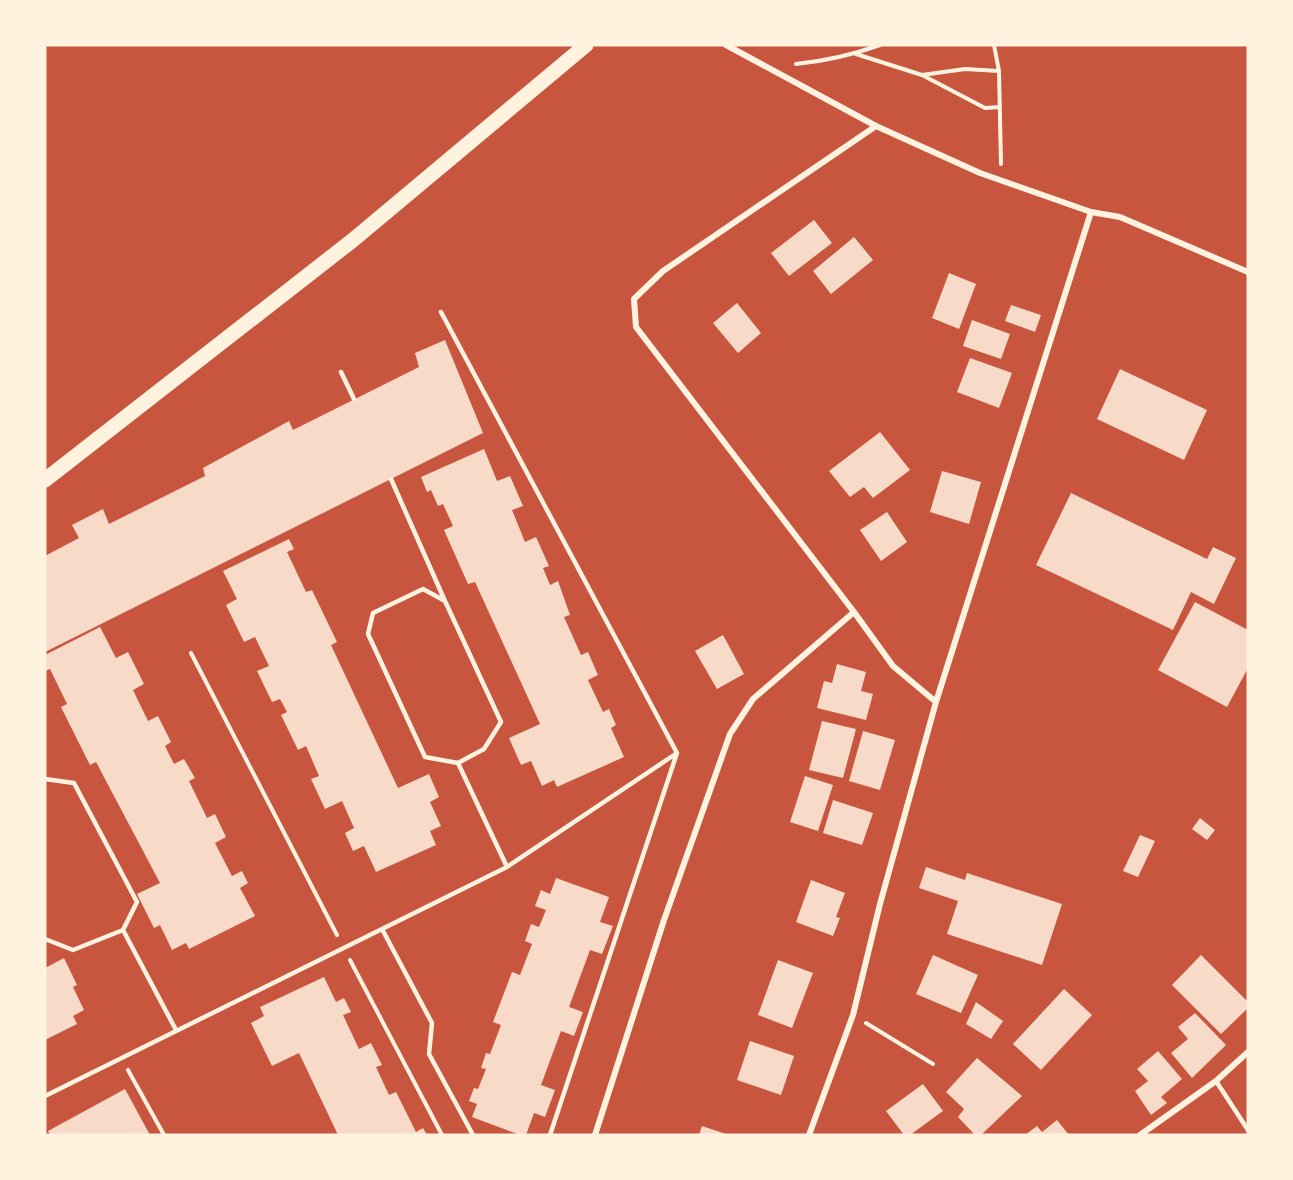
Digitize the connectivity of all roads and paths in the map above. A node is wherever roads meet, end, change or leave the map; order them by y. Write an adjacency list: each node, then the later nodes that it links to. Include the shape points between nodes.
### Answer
1 (586, 45): 18 (main road, via 353,240)
2 (726, 45): 6 (street)
3 (880, 45): 5 (path)
4 (994, 45): 7 (path)
5 (856, 54): 6 (path, via 821,62); 8 (path)
6 (766, 66): 10 (street)
7 (999, 71): 8 (path, via 965,69); 9 (path)
8 (922, 75): 9 (path, via 985,108)
9 (1000, 107): 11 (path)
10 (876, 126): 11 (street); 20 (street, via 663,271 634,299 636,327)
11 (1002, 180): 12 (street)
12 (1091, 212): 13 (street, via 1120,218); 22 (street)
13 (1248, 272)
14 (441, 312): 23 (lane)
15 (341, 372): 16 (lane)
16 (354, 399)
17 (391, 479): 19 (lane)
18 (45, 480)
19 (445, 602): 24 (lane, via 501,722 484,749); 24 (lane, via 423,589 373,613 368,634 425,758)
20 (854, 612): 22 (street, via 893,666); 43 (street, via 753,699 730,734 664,920)
21 (191, 653): 30 (path)
22 (936, 702): 31 (street)
23 (677, 753): 26 (lane); 42 (lane)
24 (458, 763): 26 (lane)
25 (45, 779): 28 (lane, via 74,783 137,902)
26 (507, 867): 27 (lane)
27 (382, 929): 30 (lane); 41 (lane, via 432,1023 429,1054)
28 (123, 930): 29 (lane, via 73,950); 32 (lane)
29 (45, 939)
30 (343, 948): 32 (lane); 40 (path)
31 (853, 1015): 35 (path); 44 (street)
32 (176, 1030): 34 (lane)
33 (1248, 1052): 36 (street)
34 (122, 1057): 37 (lane); 39 (path)
35 (933, 1064)
36 (1216, 1081): 38 (lane); 45 (street)
37 (45, 1096)
38 (1248, 1130)
39 (164, 1135)
40 (442, 1135)
41 (473, 1135)
42 (550, 1135)
43 (595, 1135)
44 (809, 1135)
45 (1140, 1135)

